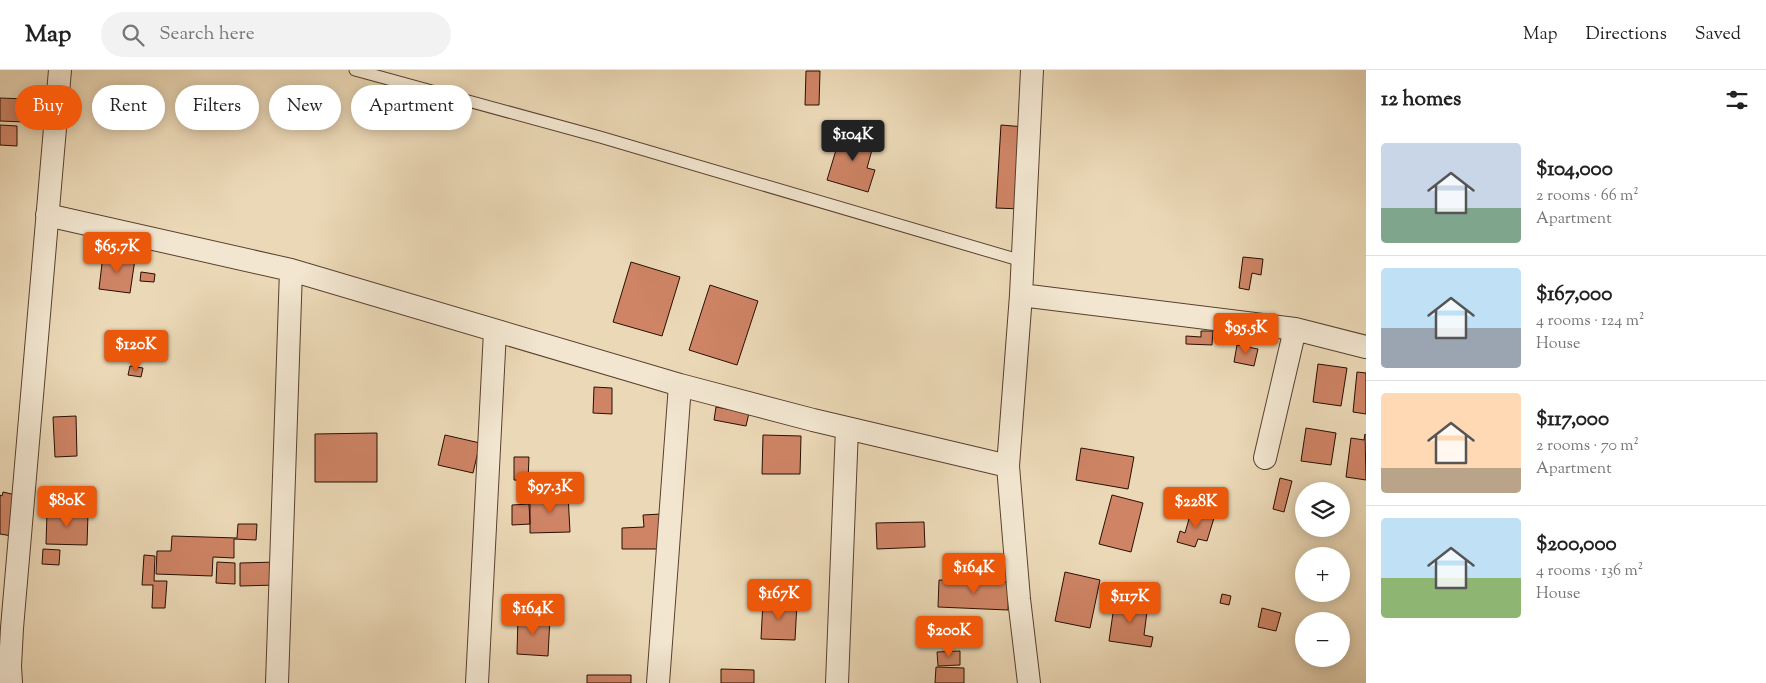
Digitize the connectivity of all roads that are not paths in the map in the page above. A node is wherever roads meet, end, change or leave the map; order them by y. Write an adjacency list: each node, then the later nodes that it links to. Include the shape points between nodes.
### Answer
1 (60, 70): 4 (street)
2 (355, 70): 5 (lane, via 600,137)
3 (1032, 70): 5 (street)
4 (48, 215): 6 (street); 15 (street, via 12,628)
5 (1022, 261): 7 (street)
6 (291, 270): 9 (street); 16 (street)
7 (1020, 295): 8 (street); 14 (street)
8 (1295, 329): 10 (street); 13 (street)
9 (495, 331): 11 (street); 17 (street)
10 (1366, 347)
11 (680, 385): 12 (street); 18 (street)
12 (847, 428): 14 (street); 19 (street)
13 (1265, 458)
14 (1008, 466): 20 (street)
15 (11, 683)
16 (277, 683)
17 (477, 683)
18 (658, 683)
19 (837, 683)
20 (1029, 683)

